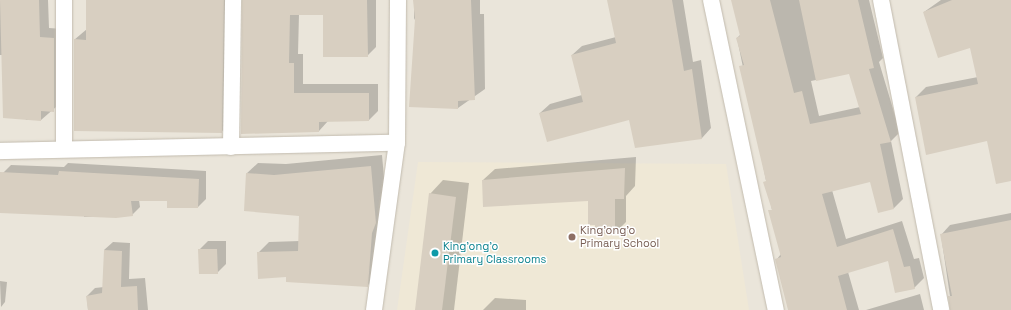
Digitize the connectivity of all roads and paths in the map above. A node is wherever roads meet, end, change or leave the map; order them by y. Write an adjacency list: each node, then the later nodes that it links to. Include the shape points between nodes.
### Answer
1 (64, 0): 8 (street)
2 (233, 0): 7 (street)
3 (398, 0): 6 (street)
4 (711, 0): 11 (street)
5 (881, 0): 12 (street)
6 (397, 143): 7 (street); 10 (street)
7 (231, 147): 8 (street)
8 (64, 149): 9 (street)
9 (0, 151)
10 (374, 310)
11 (776, 310)
12 (941, 310)

